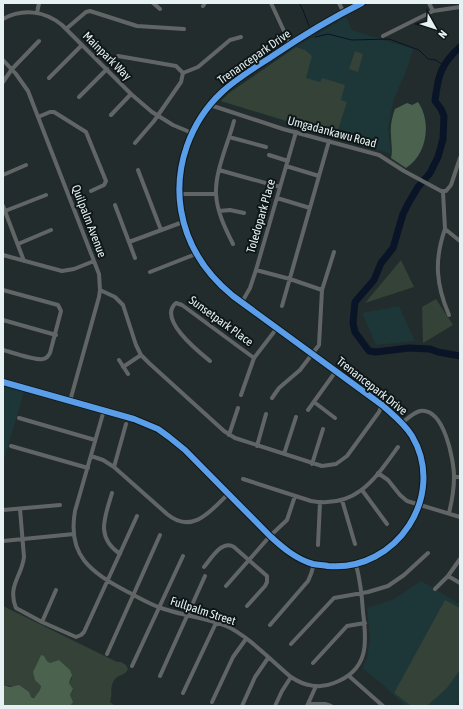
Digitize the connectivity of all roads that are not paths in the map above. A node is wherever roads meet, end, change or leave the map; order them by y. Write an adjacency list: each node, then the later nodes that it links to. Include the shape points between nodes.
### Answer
1 (39, 3): 10 (street)
2 (153, 3): 8 (street)
3 (271, 3): 18 (street)
4 (339, 3): 11 (street)
5 (362, 3): 11 (street, Trenancepark Drive)
6 (429, 3): 9 (street)
7 (460, 7): 9 (street)
8 (160, 9)
9 (433, 11): 15 (street)
10 (37, 13): 12 (street, Mainpark Way, via 20,13); 13 (street, Mainpark Way, via 49,16)
11 (344, 13): 18 (street, Trenancepark Drive)
12 (3, 19)
13 (66, 29): 14 (street, via 88,11 137,26); 19 (street, Mainpark Way)
14 (184, 29)
15 (383, 36)
16 (241, 37): 24 (street, via 230,40 198,66)
17 (39, 41): 22 (street)
18 (290, 44): 29 (street, Trenancepark Drive, via 231,84)
19 (82, 45): 23 (street, Mainpark Way); 25 (street)
20 (118, 56): 24 (street, via 176,66)
21 (3, 60): 22 (street, Quilpalm Avenue)
22 (12, 69): 26 (street); 32 (street, Quilpalm Avenue, via 28,91)
23 (107, 69): 27 (street, Mainpark Way); 28 (street)
24 (183, 74): 31 (street, via 181,82)
25 (49, 78)
26 (3, 82)
27 (132, 94): 30 (street); 31 (street, Mainpark Way)
28 (79, 97)
29 (210, 105): 34 (street, Umgadankawu Road); 35 (street, Trenancepark Drive)
30 (111, 115)
31 (157, 116): 35 (street, Mainpark Way); 38 (street)
32 (38, 117): 52 (street, via 54,112 86,132 106,181 104,185); 77 (street, Quilpalm Avenue)
33 (234, 121): 36 (street)
34 (296, 132): 37 (street, Umgadankawu Road); 42 (street, Toledopark Place)
35 (192, 133): 54 (street, Trenancepark Drive, via 181,167)
36 (229, 137): 39 (street); 46 (street)
37 (329, 141): 49 (street); 53 (street, Umgadankawu Road, via 379,155)
38 (135, 143)
39 (266, 147)
40 (269, 155): 42 (street)
41 (460, 158): 47 (street)
42 (288, 161): 44 (street, Toledopark Place)
43 (26, 165): 48 (street)
44 (286, 166): 49 (street); 51 (street, Toledopark Place)
45 (138, 170): 67 (street)
46 (219, 170): 51 (street); 55 (street)
47 (455, 173): 50 (street); 53 (street, via 451,185)
48 (3, 175)
49 (319, 176): 60 (street)
50 (460, 177)
51 (280, 187): 57 (street, Toledopark Place)
52 (92, 191)
53 (443, 192): 65 (street)
54 (179, 194): 55 (street); 64 (street, Trenancepark Drive)
55 (216, 194): 62 (street)
56 (46, 195): 61 (street)
57 (277, 198): 60 (street); 78 (street, Toledopark Place)
58 (114, 205): 69 (street)
59 (3, 206): 61 (street)
60 (310, 208): 80 (street)
61 (5, 211): 70 (street)
62 (219, 211): 63 (street); 71 (street)
63 (244, 213)
64 (183, 222): 67 (street); 73 (street, Trenancepark Drive)
65 (445, 229): 68 (street); 86 (street, via 440,242 438,281)
66 (51, 230): 70 (street)
67 (162, 230): 69 (street)
68 (460, 241)
69 (129, 242): 75 (street)
70 (18, 244): 76 (street)
71 (233, 244)
72 (334, 252): 83 (street)
73 (196, 254): 79 (street); 84 (street, Trenancepark Drive, via 213,278)
74 (3, 255): 76 (street)
75 (135, 258)
76 (24, 261): 77 (street, via 66,271)
77 (94, 262): 82 (street, Quilpalm Avenue, via 99,274)
78 (256, 270): 80 (street); 84 (street, Toledopark Place)
79 (150, 272)
80 (290, 279): 83 (street); 85 (street)
81 (3, 290): 89 (street, via 58,305 61,312)
82 (100, 290): 92 (street, via 115,297 123,305); 102 (street, Quilpalm Avenue)
83 (322, 290): 91 (street, via 320,341)
84 (242, 302): 88 (street, Trenancepark Drive)
85 (282, 306)
86 (449, 315)
87 (3, 320): 89 (street)
88 (277, 328): 91 (street, Trenancepark Drive); 93 (street)
89 (56, 335): 90 (street, via 50,353 44,359)
90 (3, 350)
91 (313, 354): 97 (street, Trenancepark Drive); 101 (street)
92 (141, 355): 96 (street); 115 (street)
93 (254, 358): 95 (street, Sunsetpark Place, via 176,303 172,316 177,329); 100 (street)
94 (119, 360): 96 (street)
95 (210, 361)
96 (123, 367): 98 (street)
97 (336, 371): 103 (street); 104 (street, Trenancepark Drive)
98 (128, 374)
99 (3, 382): 102 (street, Trenancepark Drive)
100 (241, 395)
101 (272, 398)
102 (70, 401): 106 (street, Trenancepark Drive)
103 (314, 402): 107 (street); 111 (street)
104 (382, 405): 112 (street, Trenancepark Drive); 122 (street, via 343,459 327,466)
105 (238, 408): 115 (street)
106 (104, 410): 116 (street, Fullpalm Street); 131 (street, Trenancepark Drive, via 158,429 185,450)
107 (308, 410)
108 (266, 414): 118 (street)
109 (296, 417): 120 (street)
110 (19, 418): 116 (street)
111 (335, 418)
112 (402, 423): 126 (street, via 422,411 431,413 436,418 450,449); 135 (street, Trenancepark Drive, via 412,437 421,460 423,480)
113 (126, 424): 123 (street)
114 (323, 429): 122 (street)
115 (229, 435): 118 (street)
116 (95, 440): 121 (street, Fullpalm Street)
117 (11, 446): 124 (street)
118 (257, 446): 120 (street)
119 (398, 447): 125 (street)
120 (284, 454): 122 (street)
121 (91, 456): 123 (street); 124 (street, Fullpalm Street)
122 (312, 464)
123 (114, 467): 131 (street, via 171,517 183,522 196,521 204,517)
124 (88, 468): 143 (street, Fullpalm Street, via 75,511)
125 (378, 474): 129 (street); 135 (street, via 406,501)
126 (454, 477): 127 (street); 139 (street)
127 (460, 477)
128 (243, 479): 132 (street)
129 (362, 490): 133 (street); 142 (street)
130 (112, 493): 151 (street, via 103,524 105,538)
131 (228, 494): 145 (street, Trenancepark Drive)
132 (295, 496): 134 (street); 145 (street, via 287,520)
133 (342, 500): 134 (street); 148 (street)
134 (320, 502): 149 (street)
135 (419, 504): 139 (street); 156 (street, Trenancepark Drive, via 409,526 394,543 378,555)
136 (60, 505): 137 (street)
137 (20, 509): 138 (street); 146 (street)
138 (3, 510)
139 (449, 513): 141 (street)
140 (137, 516): 151 (street)
141 (460, 517)
142 (387, 524)
143 (74, 534): 146 (street); 160 (street, Fullpalm Street, via 84,560)
144 (160, 535): 166 (street)
145 (270, 536): 153 (street); 155 (street, Trenancepark Drive, via 296,557)
146 (23, 539): 147 (street); 170 (street, via 23,562 13,588 14,605)
147 (3, 541)
148 (355, 544)
149 (318, 545)
150 (428, 553): 165 (street, via 388,586)
151 (120, 554): 160 (street)
152 (183, 556): 168 (street)
153 (249, 560): 157 (street, via 234,547 226,544); 162 (street); 167 (street, via 267,579 265,586)
154 (460, 560): 159 (street)
155 (314, 564): 156 (street, Trenancepark Drive); 173 (street, via 308,581)
156 (356, 564): 165 (street, Fullpalm Street)
157 (204, 567)
158 (205, 576): 169 (street)
159 (448, 576): 161 (street); 163 (street)
160 (107, 581): 166 (street, Fullpalm Street); 170 (street, via 81,635 73,636)
161 (460, 583)
162 (226, 586)
163 (435, 589)
164 (56, 590): 170 (street)
165 (361, 594): 172 (street, Fullpalm Street); 175 (street, via 334,598)
166 (134, 595): 168 (street, Fullpalm Street); 176 (street)
167 (248, 606)
168 (159, 607): 169 (street, Fullpalm Street); 179 (street)
169 (187, 615): 171 (street, Fullpalm Street); 180 (street)
170 (42, 622)
171 (216, 623): 174 (street, Fullpalm Street, via 234,630); 184 (street)
172 (365, 623): 178 (street, via 347,626); 181 (street, Fullpalm Street, via 364,653 358,666)
173 (270, 625)
174 (246, 639): 177 (street, Fullpalm Street); 185 (street, via 233,657)
175 (291, 644)
176 (106, 654)
177 (268, 658): 182 (street, Fullpalm Street); 187 (street, via 255,677)
178 (313, 663)
179 (132, 666)
180 (160, 676)
181 (349, 676): 183 (street, Fullpalm Street, via 332,684); 190 (street)
182 (291, 678): 183 (street, Fullpalm Street); 188 (street)
183 (316, 686): 186 (street)
184 (183, 693)
185 (212, 702)
186 (307, 705): 189 (street)
187 (242, 706)
188 (275, 706)
189 (331, 706)
190 (383, 706)

